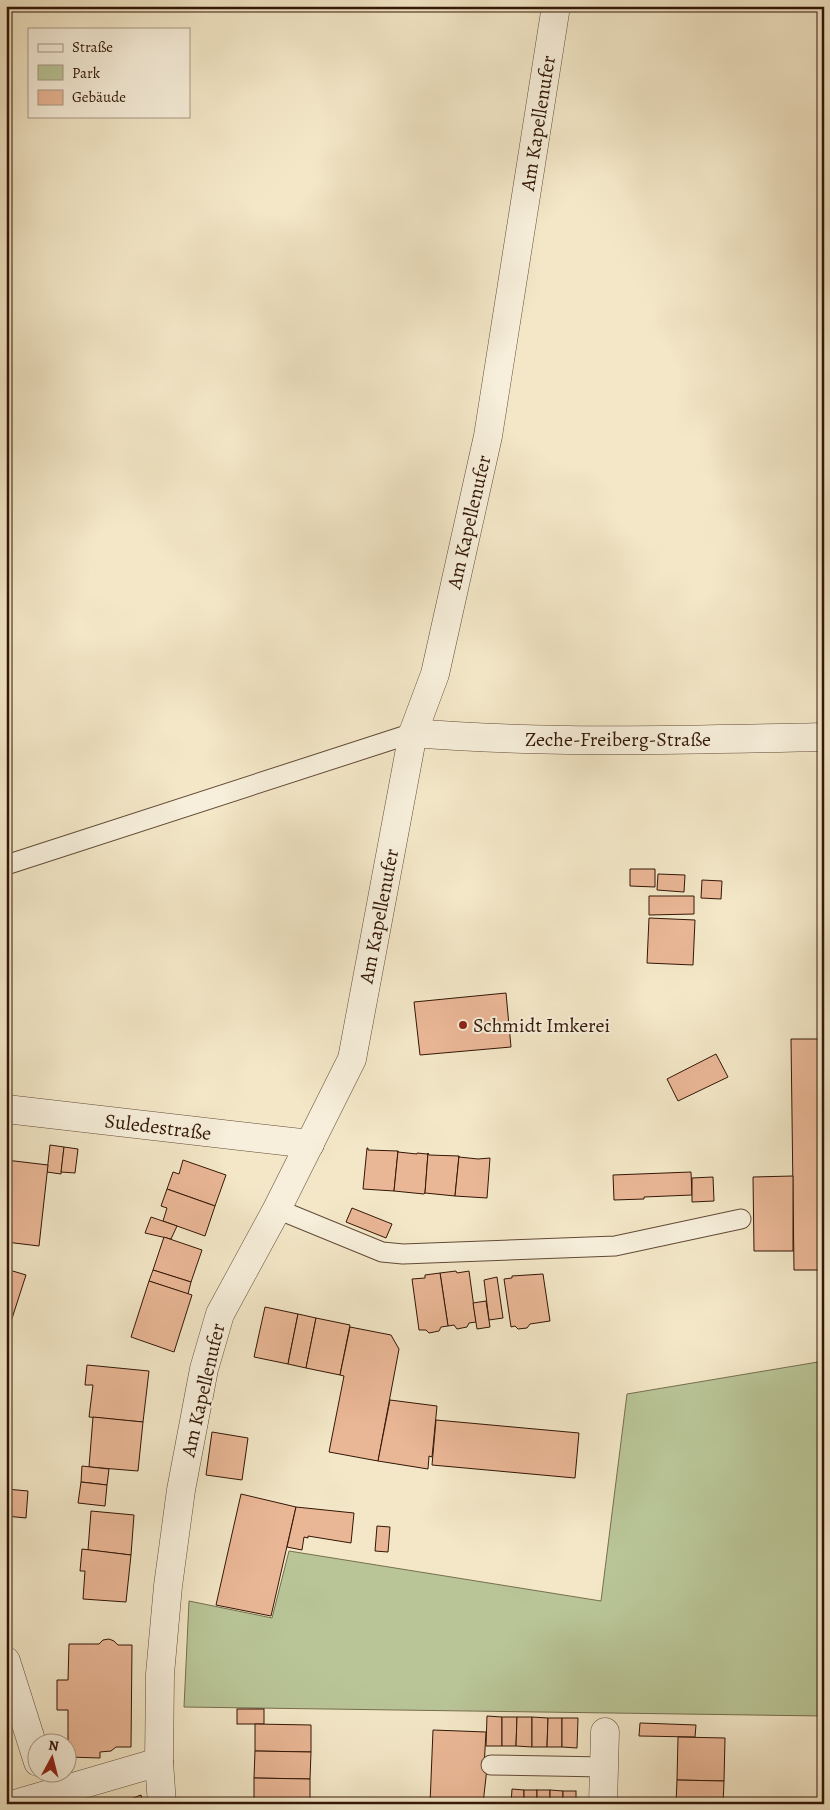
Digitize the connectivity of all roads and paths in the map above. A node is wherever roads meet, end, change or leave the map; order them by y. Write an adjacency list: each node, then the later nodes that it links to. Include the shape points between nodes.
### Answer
1 (556, 6): 2 (street, Am Kapellenufer, via 488,436 435,674)
2 (413, 733): 3 (street, Zeche-Freiberg-Straße, via 474,738 627,741); 4 (lane); 6 (street, Am Kapellenufer, via 352,1059)
3 (824, 738)
4 (6, 865)
5 (6, 1109): 6 (street, Suledestraße)
6 (310, 1144): 7 (street, Am Kapellenufer)
7 (277, 1209): 8 (lane, via 382,1252 403,1254 615,1246); 12 (street, Am Kapellenufer, via 220,1314 204,1369 181,1490 168,1586 160,1674)
8 (740, 1219)
9 (6, 1661): 10 (street)
10 (28, 1732)
11 (605, 1732): 14 (street)
12 (159, 1762): 15 (street); 17 (street, Am Kapellenufer)
13 (491, 1765): 14 (lane)
14 (604, 1767): 18 (street)
15 (46, 1790): 16 (street)
16 (15, 1804)
17 (162, 1804)
18 (603, 1804)

